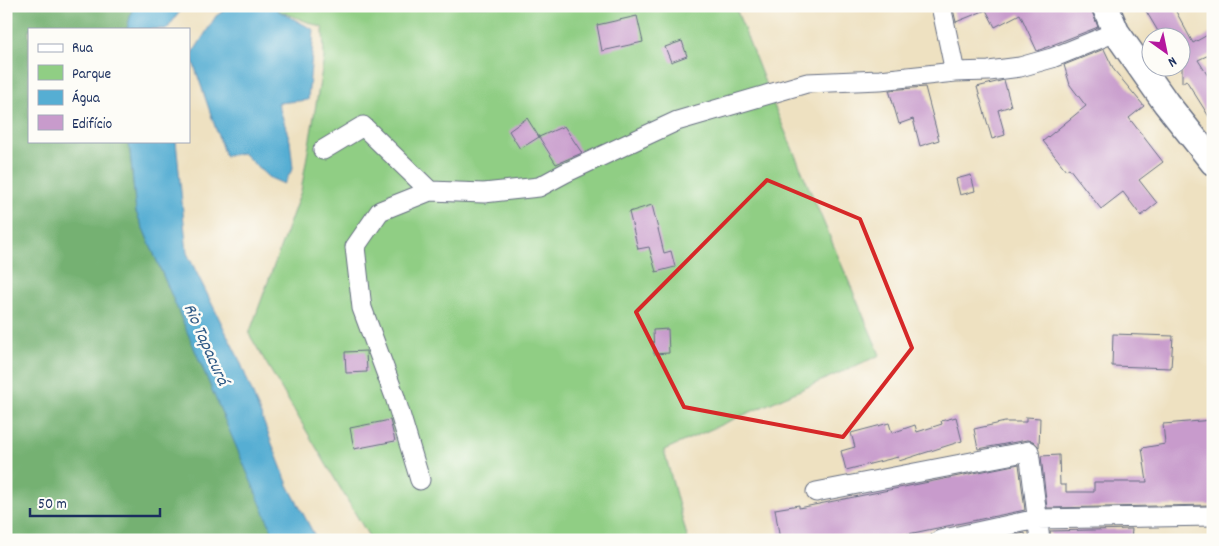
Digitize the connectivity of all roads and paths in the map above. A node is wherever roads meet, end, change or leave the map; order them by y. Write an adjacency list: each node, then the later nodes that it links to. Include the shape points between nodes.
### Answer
1 (941, 6): 4 (street)
2 (1105, 6): 3 (main road)
3 (1116, 32): 4 (street, via 1052,58 1020,66); 6 (main road)
4 (955, 72): 7 (street, via 807,83 677,121 540,187 484,192)
5 (324, 150): 7 (street, via 363,126)
6 (1213, 162)
7 (430, 191): 8 (street, via 380,211 355,248 362,308 395,397)
8 (420, 480)
9 (816, 492): 11 (street, via 1029,450)
10 (1213, 516): 11 (street)
11 (1037, 519): 12 (street); 13 (street)
12 (940, 540)
13 (1040, 540)

